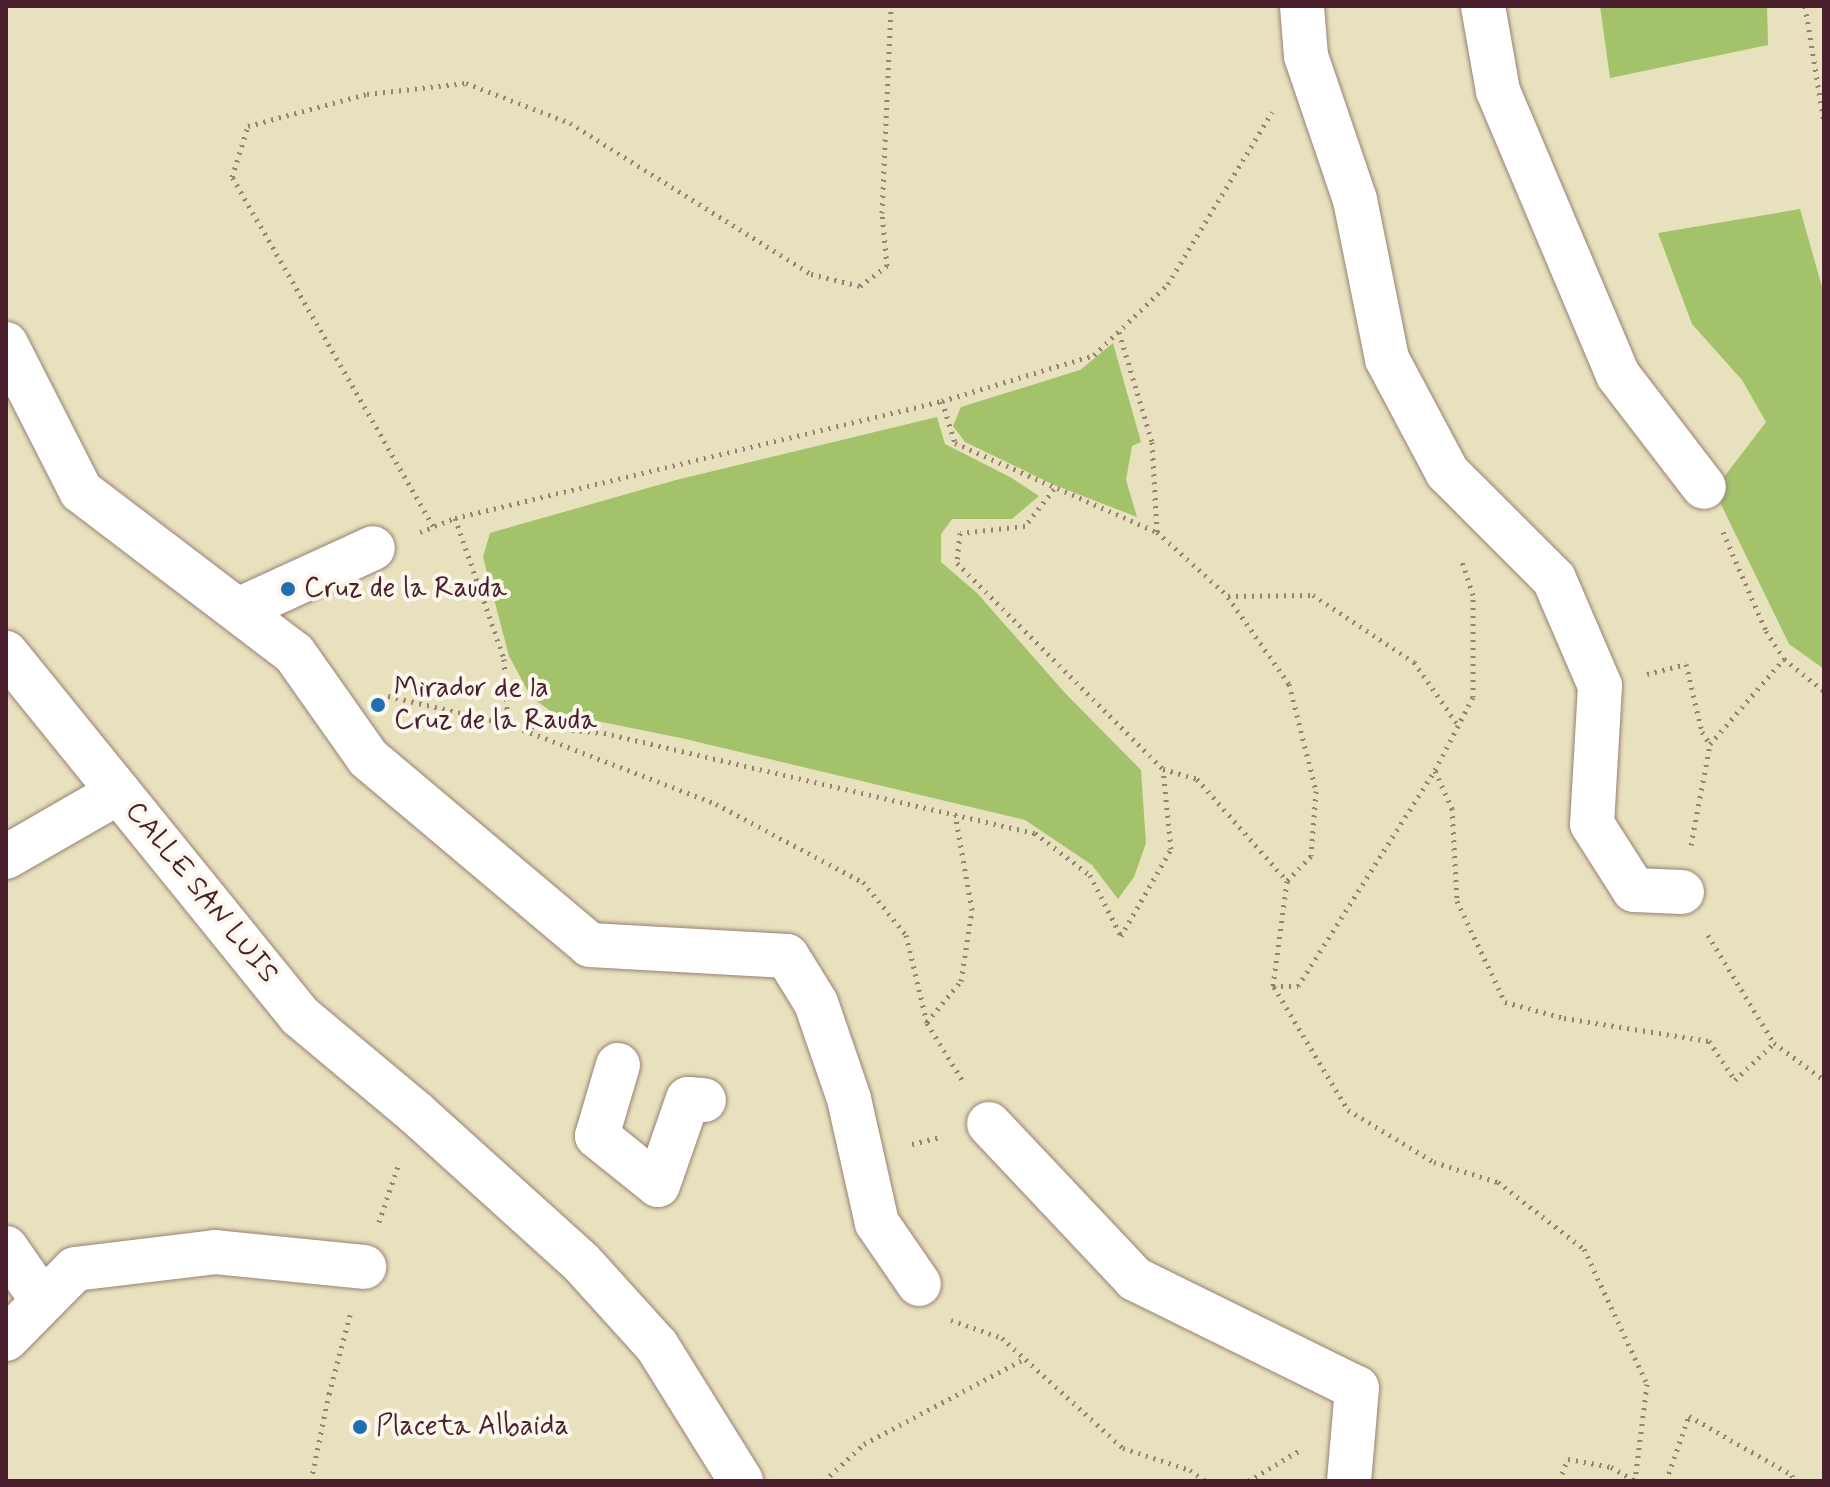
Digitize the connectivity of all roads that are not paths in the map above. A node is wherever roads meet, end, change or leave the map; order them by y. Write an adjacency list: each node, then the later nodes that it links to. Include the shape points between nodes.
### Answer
1 (1302, 6): 10 (street, via 1306,56 1355,200 1387,359 1447,472 1554,579 1600,686 1592,824 1634,890)
2 (1483, 6): 4 (street, via 1498,91 1618,375)
3 (6, 344): 6 (street, via 81,491)
4 (1704, 487)
5 (373, 548): 6 (street)
6 (240, 609): 16 (street, via 294,653 368,758 590,945 787,956 816,1003 864,1156 877,1223)
7 (11, 669): 8 (street, CALLE SAN LUIS)
8 (119, 792): 9 (street); 19 (street, CALLE SAN LUIS, via 300,1016 581,1262 657,1346)
9 (6, 857)
10 (1682, 892)
11 (618, 1065): 12 (street, via 597,1136 658,1185 688,1099)
12 (704, 1100)
13 (989, 1124): 20 (street, via 1135,1279 1357,1388)
14 (6, 1248): 17 (street)
15 (364, 1267): 17 (street, via 215,1252 75,1269)
16 (919, 1284)
17 (42, 1300): 18 (street)
18 (6, 1339)
19 (741, 1481)
20 (1349, 1481)

